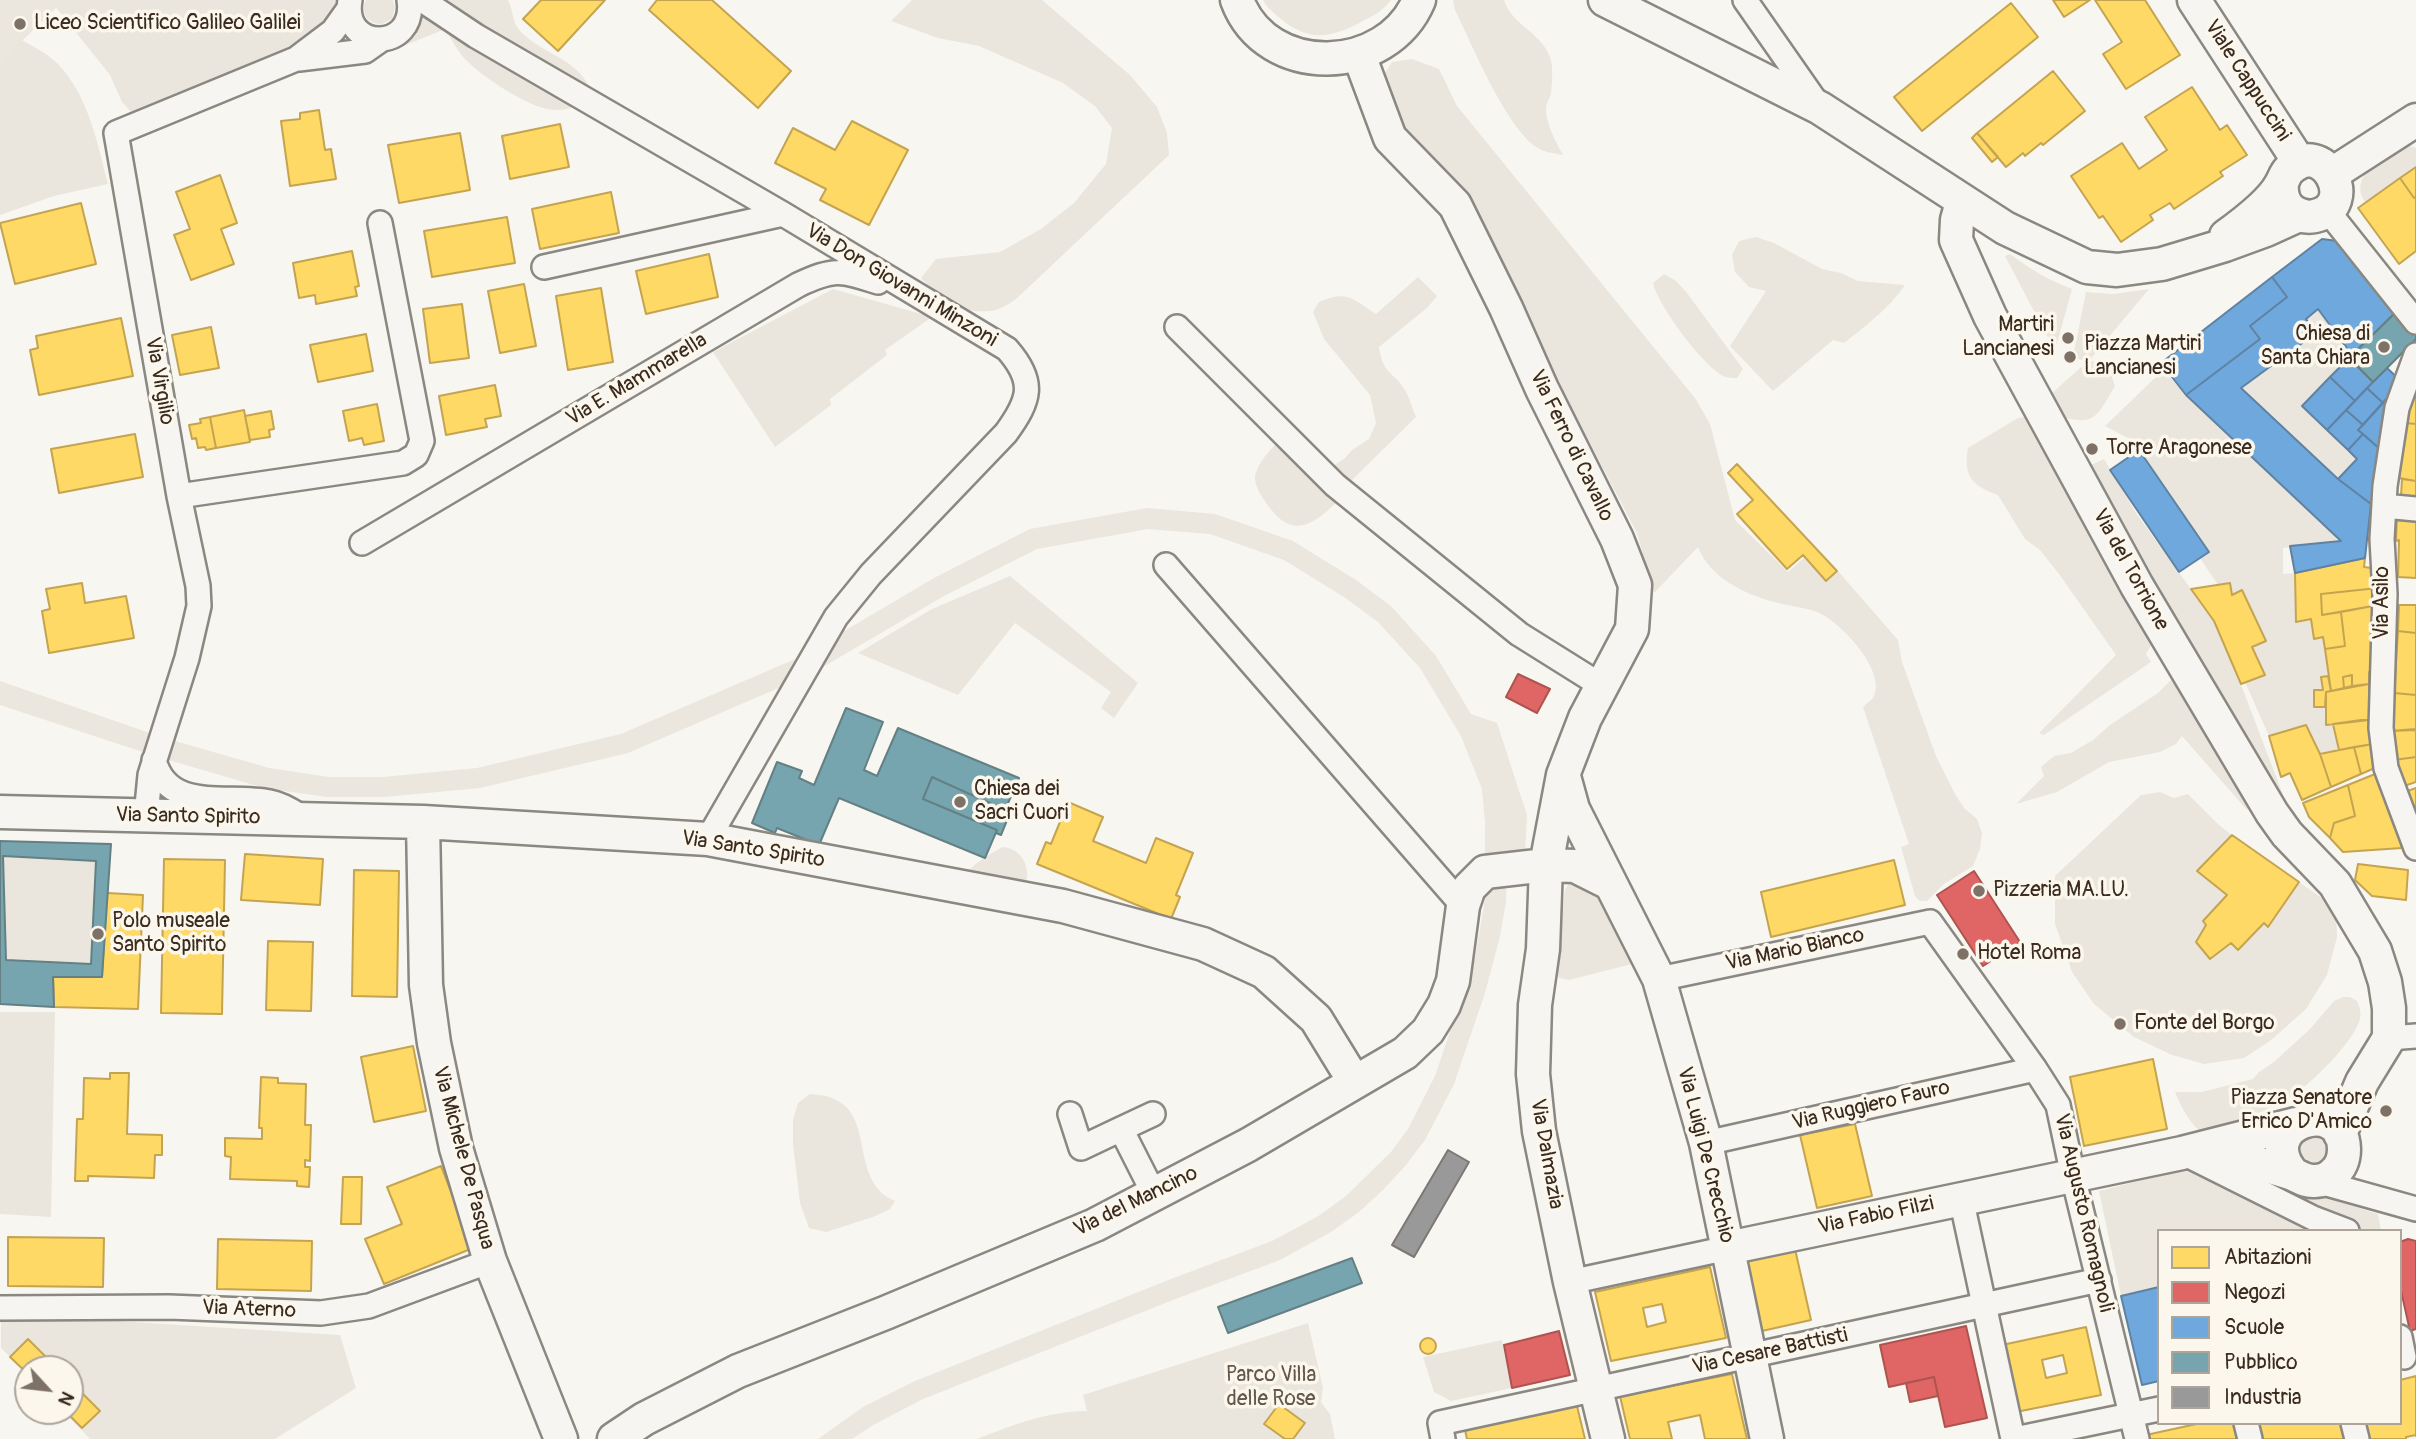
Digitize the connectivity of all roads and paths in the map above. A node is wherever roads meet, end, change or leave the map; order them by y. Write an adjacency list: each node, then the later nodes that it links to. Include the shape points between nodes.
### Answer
1 (409, 0): 9 (street, via 410,12 401,31)
2 (422, 0): 18 (street, Via Don Giovanni Minzoni)
3 (1237, 0): 10 (street, via 1254,28 1277,46 1331,60)
4 (1419, 0): 10 (street, via 1386,41)
5 (1605, 0): 12 (street)
6 (1745, 0): 12 (street)
7 (2194, 0): 14 (street, Viale Cappuccini, via 2292,151)
8 (349, 5): 9 (street, via 350,19 363,35); 11 (street, Via Virgilio, via 333,31)
9 (382, 39): 11 (street, Via Virgilio, via 365,51)
10 (1359, 55): 31 (street, Via Ferro di Cavallo, via 1390,138 1455,205 1635,585 1632,629)
11 (296, 59): 26 (street, Via Virgilio, via 116,133)
12 (1821, 108): 16 (street)
13 (2416, 120): 15 (street)
14 (2289, 174): 15 (street, via 2310,161); 17 (street, via 2285,203); 20 (street, via 2244,223)
15 (2332, 174): 17 (street, via 2336,196)
16 (1962, 202): 20 (street, via 2016,234 2098,269 2162,264); 45 (street, Via del Torrione, via 1956,240 1990,316 2137,586 2272,813 2335,884 2354,913 2375,951 2389,1008)
17 (2313, 213): 20 (street); 23 (street)
18 (783, 214): 21 (street); 22 (street, Via Don Giovanni Minzoni)
19 (380, 222): 26 (street, via 422,441 416,455 403,463)
20 (2198, 253)
21 (544, 267)
22 (924, 298): 29 (street, Via E. Mammarella, via 849,272 823,273); 38 (street, Via Don Giovanni Minzoni, via 1007,349 1024,373 1026,400 1006,433 880,564 836,617)
23 (2416, 322)
24 (1177, 327): 31 (street, via 1344,493 1520,634)
25 (2416, 355): 27 (street, Via Asilo, via 2397,408)
26 (179, 496): 32 (street, Via Virgilio, via 199,606)
27 (2384, 506): 28 (street); 39 (street, Via Asilo, via 2382,747)
28 (2416, 509)
29 (362, 543)
30 (1166, 565): 42 (street)
31 (1602, 685): 33 (street, Via Ferro di Cavallo)
32 (154, 760): 35 (street, Via Virgilio); 36 (street, via 164,782 182,794 271,802)
33 (1563, 775): 40 (street, Via Ferro di Cavallo); 41 (street, Via Luigi De Crecchio, via 1573,809)
34 (0, 812): 35 (street, Via Santo Spirito)
35 (146, 816): 36 (street, Via Santo Spirito)
36 (307, 820): 37 (street, Via Santo Spirito)
37 (423, 822): 38 (street, Via Santo Spirito); 63 (street, Via Michele De Pasqua, via 426,985 434,1043 456,1148)
38 (708, 839): 47 (street, Via Santo Spirito, via 1063,906 1203,944 1264,972 1316,1019)
39 (2416, 849)
40 (1546, 865): 41 (street, via 1575,866); 42 (street, Via del Mancino, via 1485,872 1469,888); 65 (street, Via Dalmazia, via 1533,1074 1539,1131)
41 (1609, 883): 44 (street, Via Luigi De Crecchio)
42 (1463, 906): 47 (street, Via del Mancino, via 1453,981 1428,1031 1405,1053)
43 (1930, 922): 44 (street, Via Mario Bianco); 46 (street, Via Augusto Romagnoli)
44 (1659, 979): 54 (street, Via Luigi De Crecchio)
45 (2402, 1037): 48 (street)
46 (2035, 1069): 54 (street, Via Ruggiero Fauro); 56 (street, Via Augusto Romagnoli, via 2058,1105)
47 (1354, 1082): 58 (street, Via del Mancino, via 1248,1146)
48 (2362, 1082): 51 (street); 53 (street)
49 (1070, 1114): 52 (street, via 1081,1148)
50 (1153, 1114): 52 (street)
51 (2302, 1122): 53 (street, via 2327,1122); 55 (street); 57 (street, via 2284,1139 2282,1148 2283,1158)
52 (1122, 1129): 58 (street)
53 (2340, 1134): 57 (street, via 2344,1144 2341,1164 2326,1178)
54 (1706, 1143): 62 (street, Via Luigi De Crecchio)
55 (2182, 1153): 56 (street, Via Fabio Filzi); 57 (street, via 2219,1155); 61 (street)
56 (2073, 1176): 59 (street, Via Fabio Filzi); 64 (street, Via Augusto Romagnoli)
57 (2305, 1177): 60 (street)
58 (1154, 1194): 75 (street, Via del Mancino, via 1095,1225 738,1371)
59 (1961, 1198): 62 (street, Via Fabio Filzi); 66 (street)
60 (2416, 1209)
61 (2341, 1229)
62 (1728, 1248): 65 (street, Via Fabio Filzi); 68 (street, Via Luigi De Crecchio)
63 (490, 1261): 67 (street, Via Aterno, via 369,1306 321,1313 169,1307); 74 (street, Via Michele De Pasqua)
64 (2099, 1280): 66 (street, Via Cesare Battisti); 71 (street, Via Augusto Romagnoli)
65 (1570, 1282): 69 (street, Via Dalmazia)
66 (1984, 1305): 68 (street, Via Cesare Battisti); 78 (street)
67 (0, 1308)
68 (1750, 1356): 69 (street, Via Cesare Battisti); 77 (street, Via Luigi De Crecchio)
69 (1597, 1389): 72 (street, Via Cesare Battisti); 76 (street, Via Dalmazia)
70 (2157, 1409): 71 (street)
71 (2132, 1415): 73 (street); 79 (street, Via Augusto Romagnoli)
72 (1442, 1431)
73 (2040, 1437): 78 (street)
74 (561, 1439)
75 (614, 1439)
76 (1608, 1439)
77 (1767, 1439)
78 (2014, 1439)
79 (2137, 1439)

